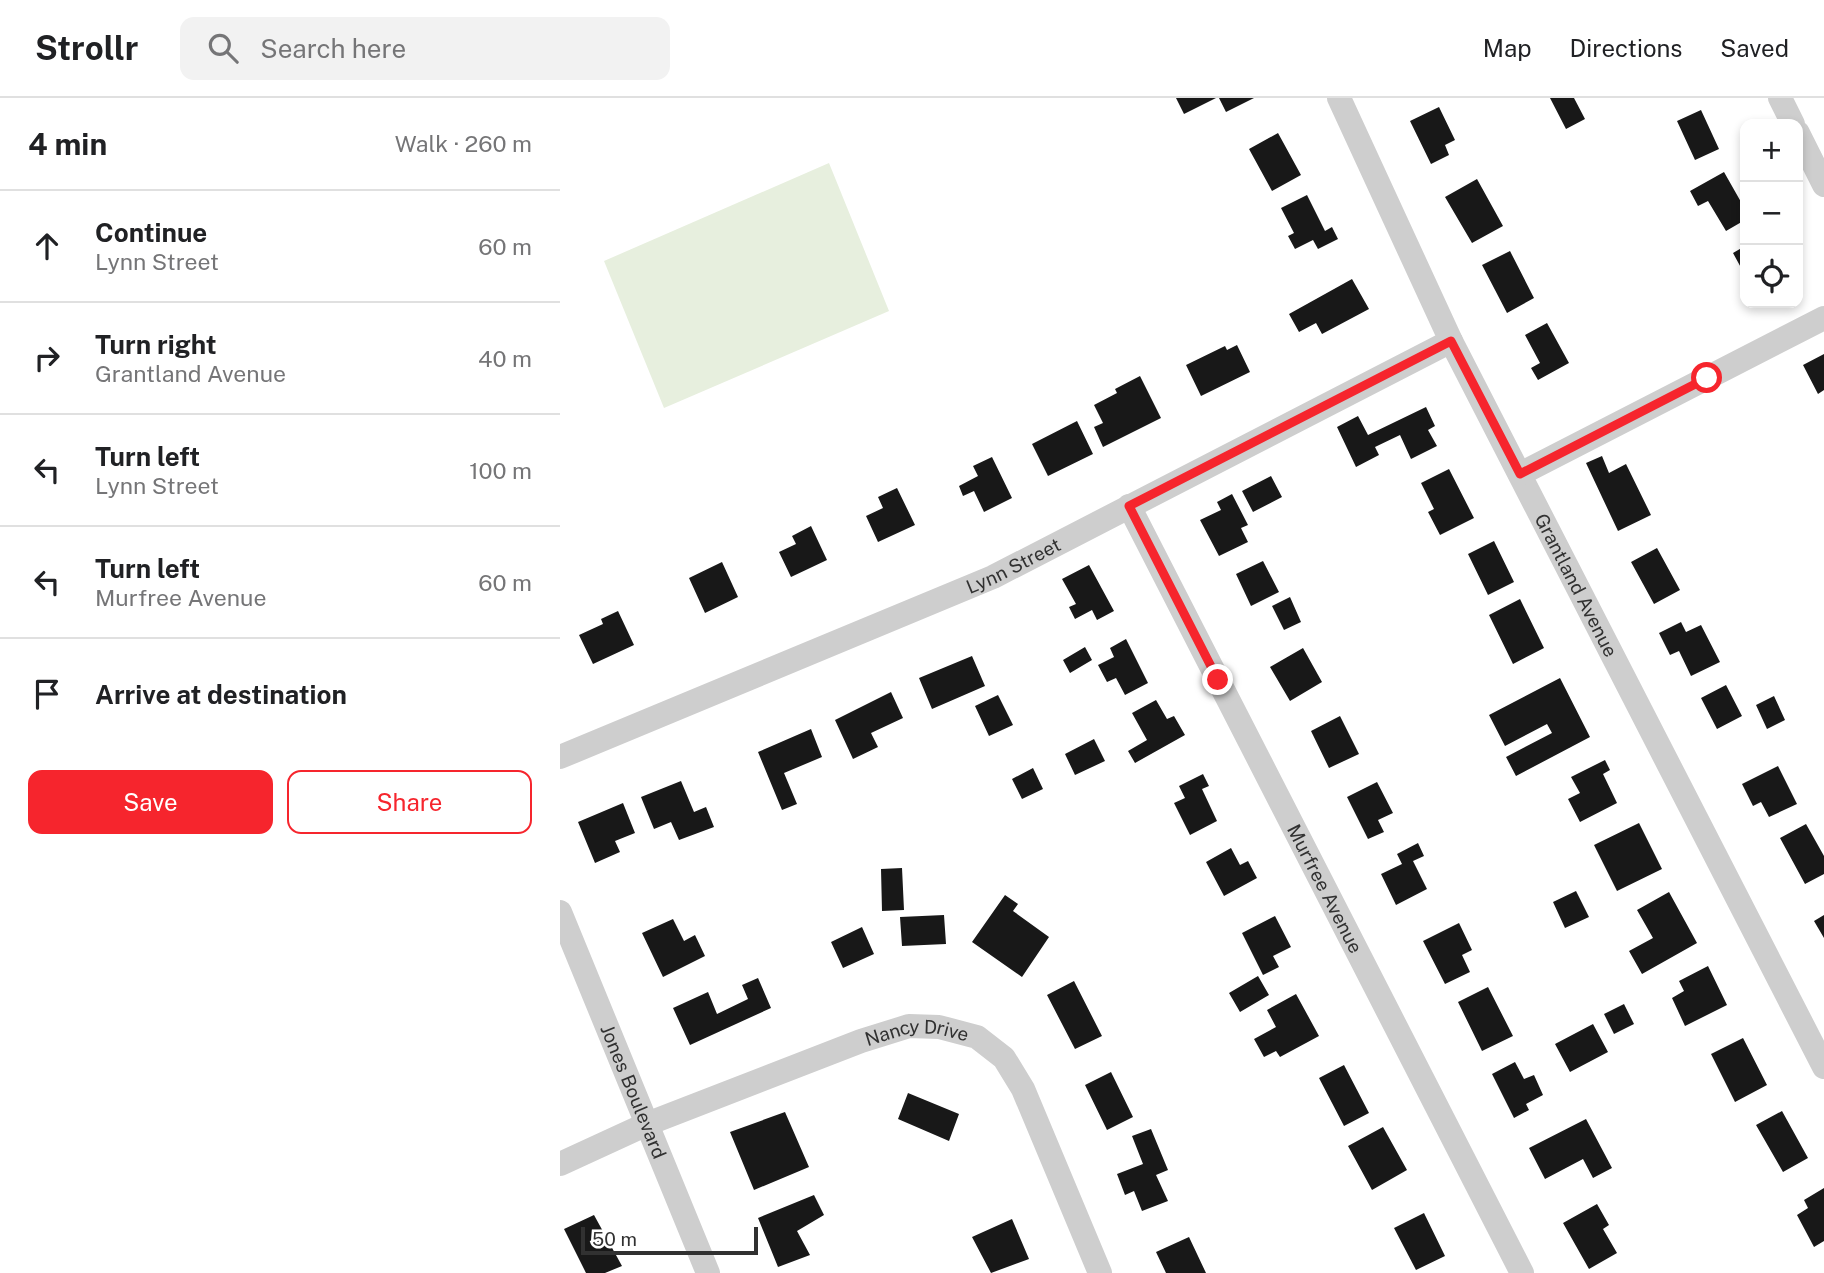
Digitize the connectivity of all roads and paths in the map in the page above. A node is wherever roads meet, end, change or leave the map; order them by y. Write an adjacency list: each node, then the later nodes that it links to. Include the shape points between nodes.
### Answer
1 (1339, 98): 7 (street, Grantland Avenue)
2 (1780, 98): 3 (street)
3 (1790, 119)
4 (1803, 143): 5 (street)
5 (1824, 186)
6 (1824, 318): 8 (street)
7 (1451, 341): 8 (street, Grantland Avenue); 9 (street, Lynn Street)
8 (1520, 474): 12 (street, Grantland Avenue)
9 (1129, 506): 10 (street, Lynn Street, via 993,577); 17 (street, Murfree Avenue)
10 (560, 757)
11 (560, 912): 13 (street, Jones Boulevard)
12 (1824, 1068)
13 (647, 1124): 14 (street, Nancy Drive); 15 (street, Jones Boulevard); 16 (street, Nancy Drive, via 909,1026 939,1027 977,1037 1004,1058 1023,1089)
14 (560, 1164)
15 (708, 1273)
16 (1100, 1273)
17 (1522, 1273)

